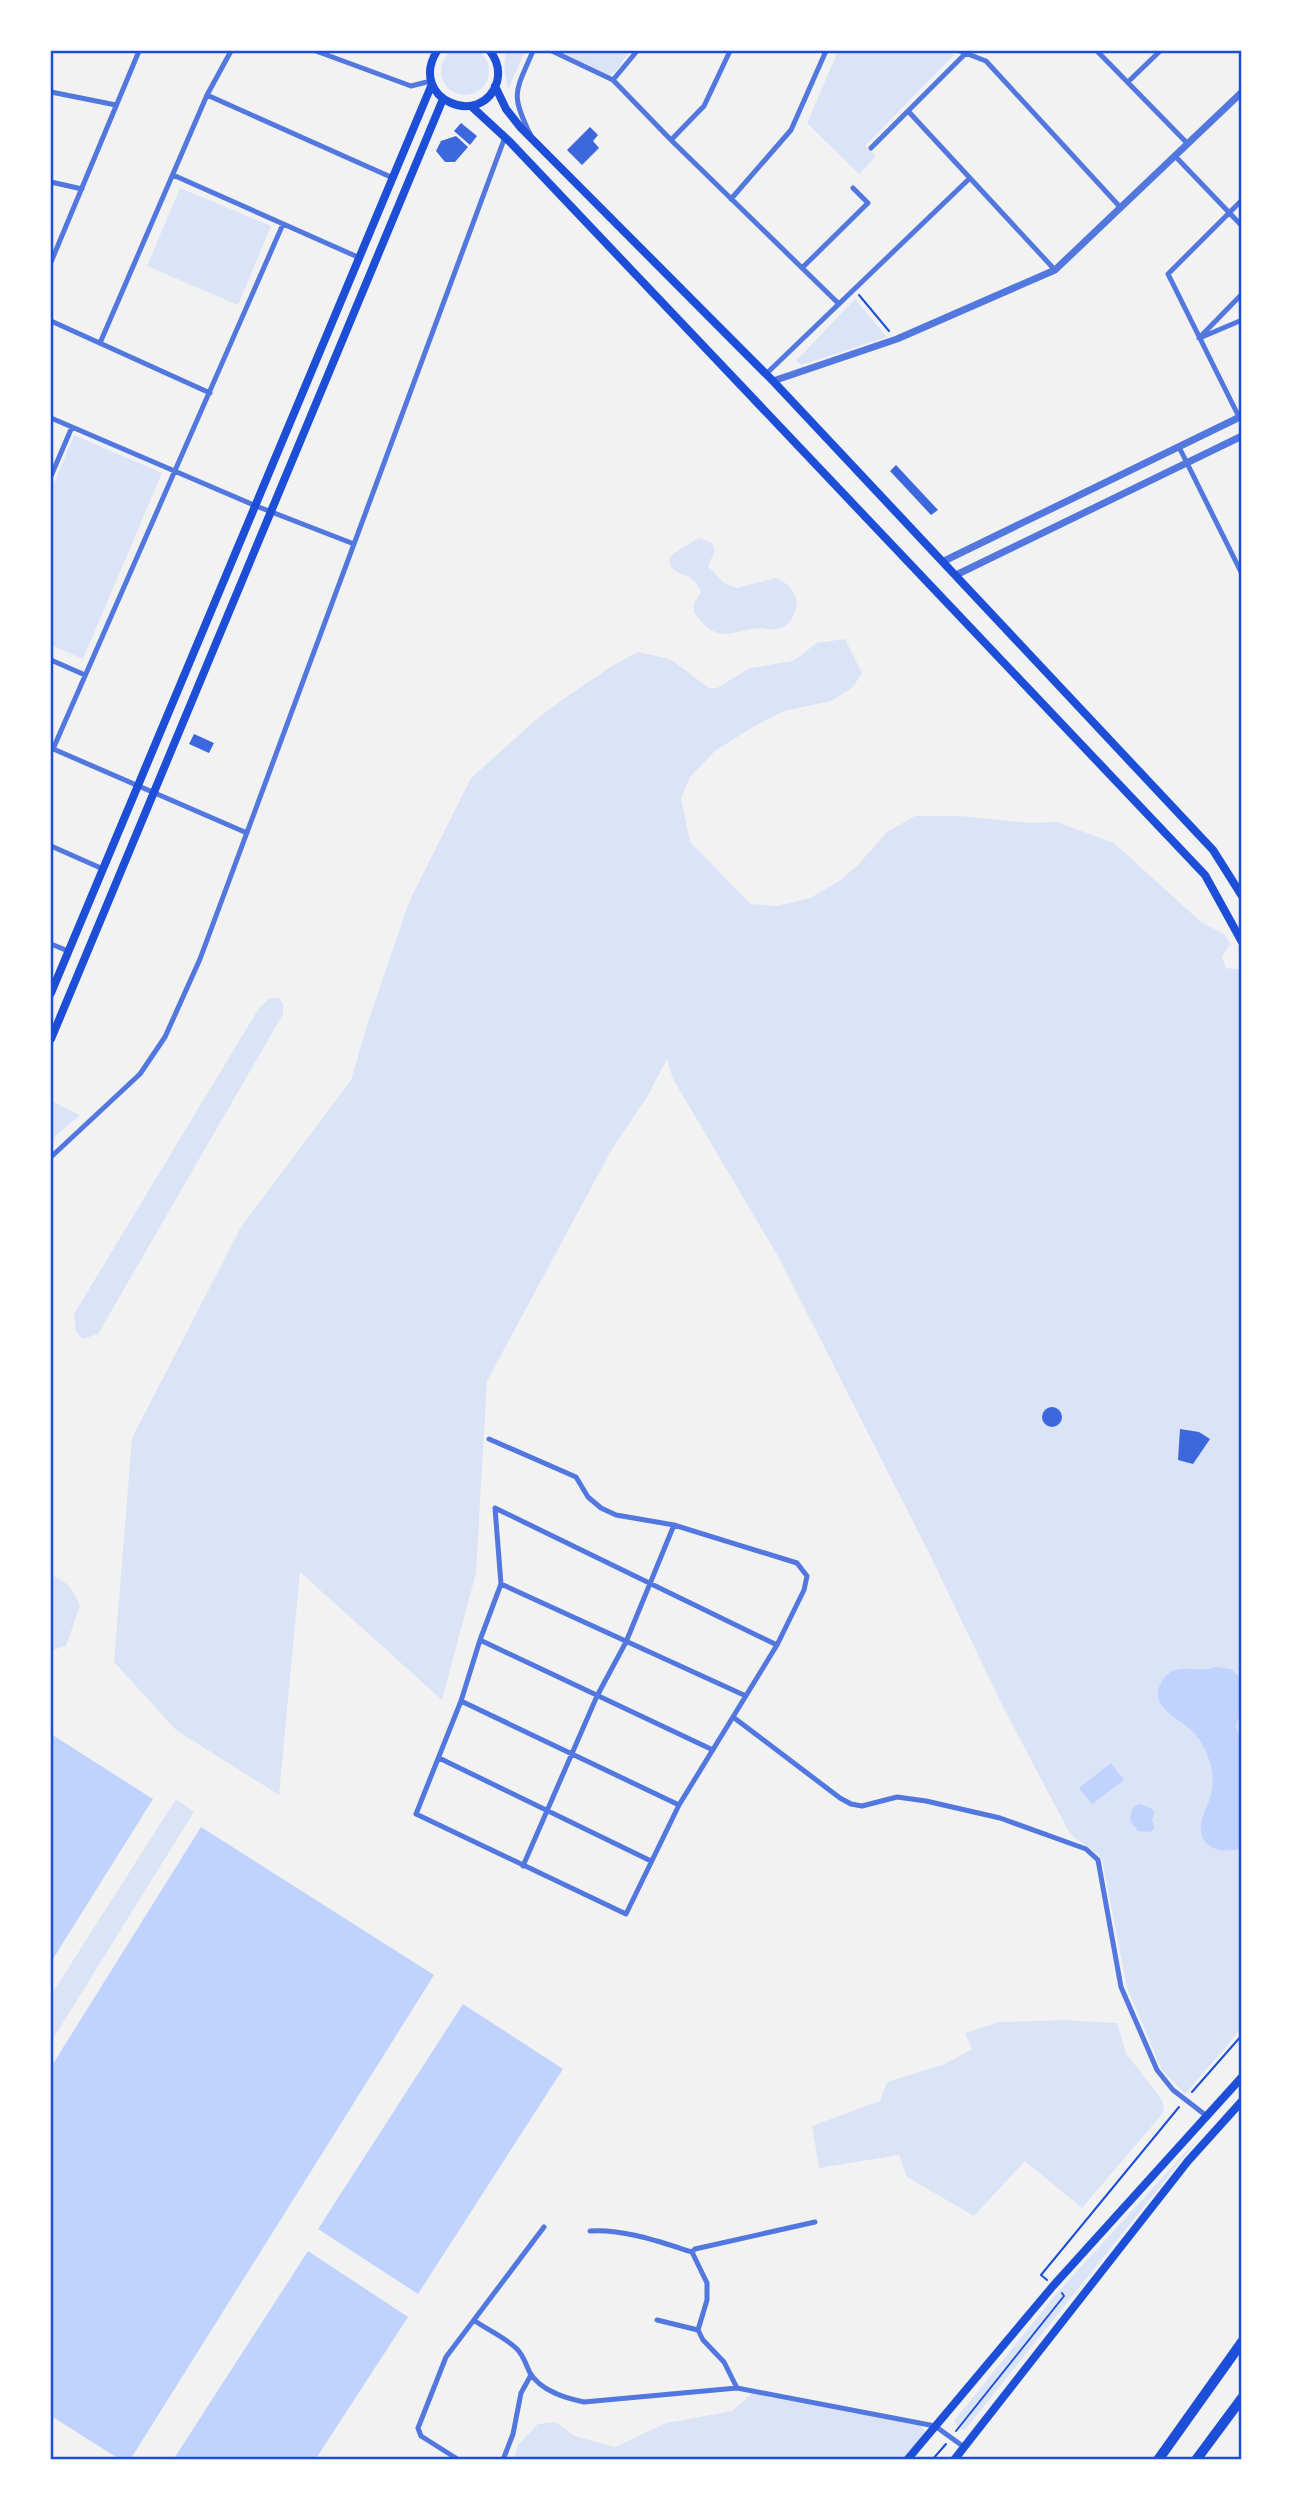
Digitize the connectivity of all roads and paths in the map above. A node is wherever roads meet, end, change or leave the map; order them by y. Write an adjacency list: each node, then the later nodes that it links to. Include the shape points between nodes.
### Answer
1 (139, 51): 22 (street)
2 (231, 51): 20 (street)
3 (316, 51): 16 (street, via 411,86)
4 (533, 51): 27 (street, via 516,100)
5 (552, 51): 14 (street)
6 (638, 51): 14 (street)
7 (730, 51): 26 (street, via 704,106)
8 (826, 51): 37 (street, via 791,130)
9 (1097, 51): 15 (street)
10 (1160, 51): 15 (street)
11 (963, 52): 24 (street); 39 (street, via 986,61)
12 (432, 53): 16 (main road)
13 (494, 53): 17 (main road, via 498,66)
14 (613, 80): 26 (street)
15 (1129, 81): 28 (street)
16 (431, 83): 21 (main road); 32 (main road)
17 (495, 86): 23 (main road, via 482,102); 27 (main road, via 514,120)
18 (51, 92): 22 (street)
19 (1242, 92): 28 (street)
20 (207, 95): 31 (street); 32 (street)
21 (443, 99): 23 (main road); 67 (main road)
22 (116, 105): 36 (street)
23 (471, 106): 25 (main road)
24 (908, 111): 29 (street); 33 (street)
25 (505, 137): 68 (street); 81 (main road, via 1205,875)
26 (671, 141): 37 (street)
27 (534, 142): 55 (main road)
28 (1188, 144): 30 (street)
29 (872, 148)
30 (1175, 156): 39 (street); 40 (street)
31 (173, 175): 41 (street); 54 (street)
32 (393, 178): 43 (main road)
33 (970, 178): 46 (street); 47 (street)
34 (51, 182): 36 (street)
35 (853, 188): 45 (street, via 868,203)
36 (82, 189): 44 (street)
37 (731, 199): 45 (street)
38 (1242, 200): 40 (street)
39 (1121, 208): 46 (street)
40 (1229, 213): 42 (street); 52 (street, via 1167,274)
41 (283, 224): 43 (street); 57 (street)
42 (1242, 226)
43 (359, 258): 66 (main road)
44 (51, 262)
45 (802, 268): 49 (street)
46 (1055, 270): 53 (street)
47 (854, 290): 49 (street); 53 (path)
48 (1242, 294): 52 (street)
49 (839, 304): 55 (street)
50 (1242, 320): 52 (street)
51 (51, 321): 54 (street)
52 (1199, 338): 58 (street)
53 (897, 340): 56 (street)
54 (100, 343): 57 (street)
55 (766, 374): 56 (main road)
56 (773, 381): 69 (main road)
57 (209, 393): 64 (street)
58 (1241, 417): 62 (street)
59 (51, 418): 60 (street)
60 (72, 426): 64 (street); 65 (street)
61 (1242, 436): 63 (street)
62 (1179, 447): 63 (street); 69 (street)
63 (1187, 463): 70 (street); 71 (street)
64 (175, 471): 66 (street); 73 (street)
65 (51, 476)
66 (256, 506): 67 (street); 75 (main road)
67 (272, 512): 68 (street); 76 (main road)
68 (354, 544): 77 (street)
69 (944, 561): 71 (main road)
70 (1242, 574)
71 (956, 575): 80 (main road, via 1213,850)
72 (51, 660): 73 (street)
73 (85, 675): 74 (street)
74 (52, 749): 75 (street)
75 (139, 786): 76 (street); 79 (main road)
76 (152, 792): 77 (street); 85 (main road)
77 (247, 833): 86 (street, via 165,1037 140,1074)
78 (51, 846): 79 (street)
79 (103, 869): 83 (main road)
80 (1242, 896)
81 (1242, 942)
82 (51, 944): 83 (street)
83 (68, 951): 84 (main road)
84 (51, 993)
85 (51, 1039)
86 (51, 1157)
87 (489, 1439): 88 (street, via 576,1476 588,1497 616,1515)
88 (674, 1525): 90 (street); 93 (street, via 803,1568 807,1576 804,1590)
89 (501, 1584): 90 (street, via 495,1508); 91 (street); 92 (street)
90 (650, 1584): 92 (street); 93 (street)
91 (480, 1640): 94 (street); 96 (street)
92 (626, 1642): 94 (street); 95 (street)
93 (777, 1645): 95 (street)
94 (597, 1696): 98 (street); 99 (street)
95 (746, 1696): 97 (street)
96 (461, 1701): 99 (street); 100 (street)
97 (733, 1717): 98 (street); 107 (street, via 851,1804 862,1806 897,1797 926,1801 1000,1818 1093,1853 1121,1987 1157,2070)
98 (713, 1750): 101 (street)
99 (572, 1754): 101 (street); 102 (street)
100 (439, 1758): 102 (street); 104 (street, via 416,1814)
101 (679, 1805): 103 (street)
102 (547, 1810): 103 (street); 104 (street)
103 (651, 1861): 104 (street, via 626,1914)
104 (523, 1866)
105 (1242, 2035): 107 (path)
106 (1242, 2077): 109 (main road)
107 (1185, 2099): 109 (street); 114 (path, via 1041,2275)
108 (1242, 2101): 124 (main road, via 1188,2161)
109 (1208, 2118): 114 (main road)
110 (815, 2222): 113 (street)
111 (544, 2227): 116 (street)
112 (590, 2231): 113 (street, via 606,2230)
113 (692, 2252): 117 (street, via 707,2283)
114 (1053, 2286): 122 (main road); 123 (path, via 1064,2296)
115 (657, 2320): 117 (street)
116 (475, 2321): 119 (street, via 517,2349); 125 (street, via 446,2357 418,2428 421,2436)
117 (698, 2330): 120 (street, via 724,2362)
118 (1242, 2342): 130 (highway)
119 (531, 2375): 120 (street, via 549,2390 584,2402); 126 (street, via 521,2393)
120 (737, 2388): 122 (street)
121 (1242, 2398): 131 (highway)
122 (935, 2426): 123 (street); 127 (main road)
123 (951, 2437): 124 (street); 128 (path)
124 (964, 2447): 129 (main road)
125 (458, 2460)
126 (503, 2460)
127 (908, 2460)
128 (932, 2460)
129 (954, 2460)
130 (1158, 2460)
131 (1196, 2460)

